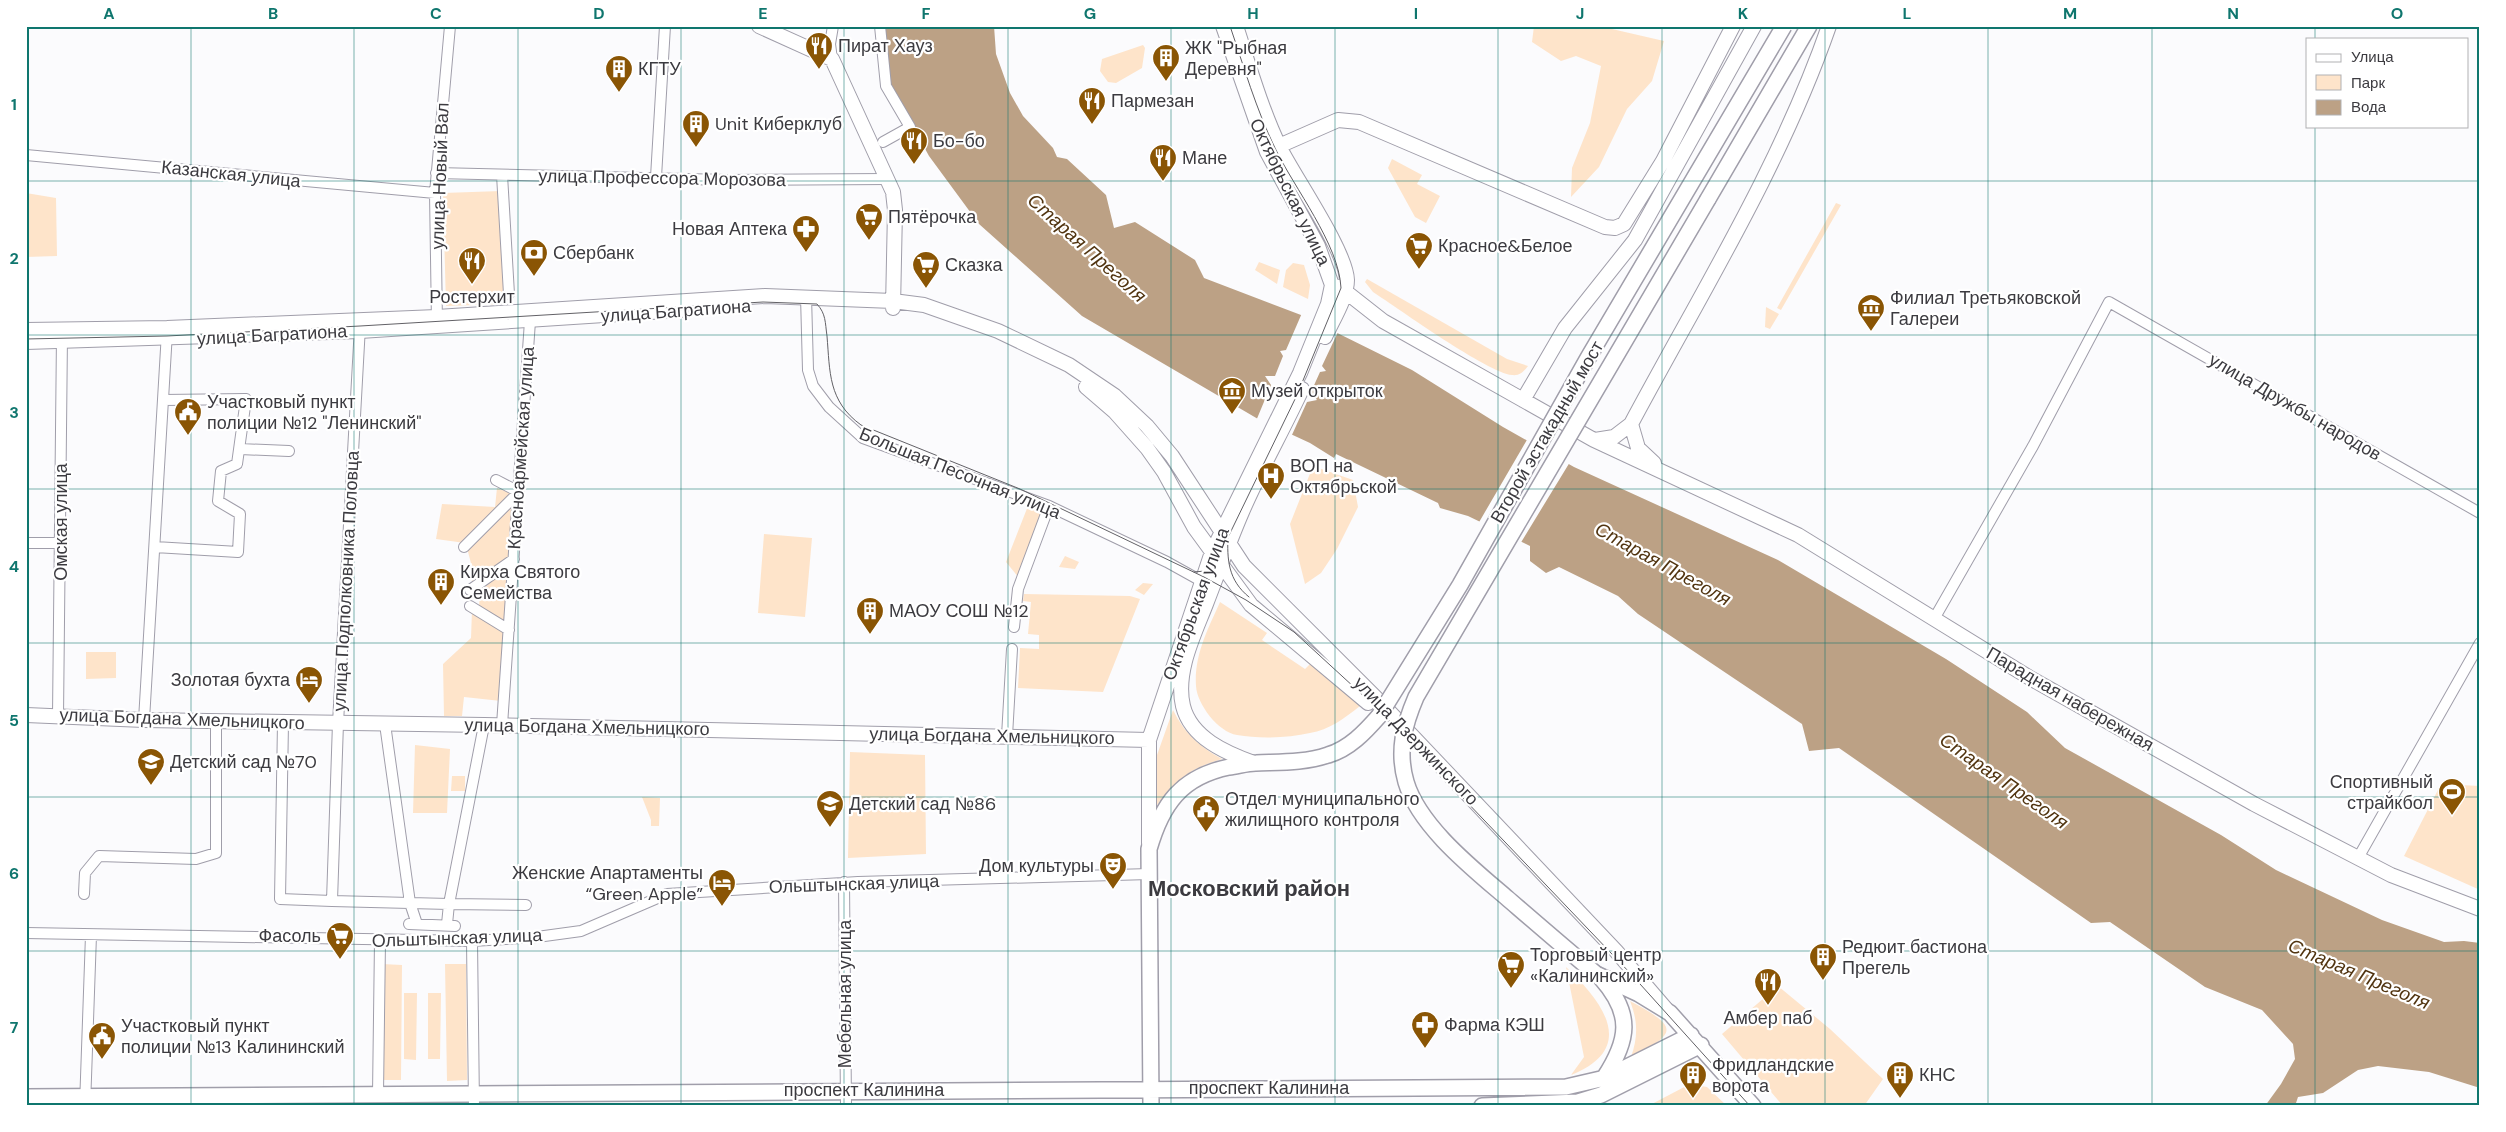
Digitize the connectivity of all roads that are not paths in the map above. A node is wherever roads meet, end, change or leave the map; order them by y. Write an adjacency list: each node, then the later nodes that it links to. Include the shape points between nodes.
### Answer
1 (450, 26): 17 (street, улица Новый Вал)
2 (665, 26): 19 (street)
3 (759, 26): 13 (main road)
4 (833, 26): 13 (street)
5 (880, 26): 14 (street, via 886,86 910,127)
6 (1223, 26): 15 (main road, Октябрьская улица)
7 (1236, 26): 15 (main road, Октябрьская улица)
8 (1733, 26): 15 (main road, via 1663,162 1624,224 1615,228 1606,227 1359,122 1338,120)
9 (1754, 26): 34 (main road, via 1635,240 1560,334)
10 (1784, 26): 72 (main road, Второй эстакадный мост, bridge, via 1588,358 1460,585 1379,716 1348,745 1330,755 1283,763)
11 (1809, 26): 88 (main road, Второй эстакадный мост, bridge, via 1416,697 1402,735 1401,758 1412,796 1452,850)
12 (1829, 26): 35 (main road, via 1798,108 1742,223)
13 (832, 59): 20 (main road)
14 (883, 142)
15 (1273, 149): 22 (main road, Октябрьская улица)
16 (26, 155): 21 (street, Казанская улица)
17 (436, 173): 18 (street, улица Профессора Морозова); 21 (street, улица Новый Вал)
18 (502, 175): 19 (street, улица Профессора Морозова); 23 (street)
19 (656, 177): 20 (street, улица Профессора Морозова)
20 (888, 179): 25 (main road, via 895,210)
21 (435, 193): 27 (street, улица Новый Вал)
22 (1338, 288): 34 (main road, Парадная набережная, via 1383,321); 36 (main road, Октябрьская улица)
23 (509, 294)
24 (805, 300): 25 (main road, улица Багратиона); 26 (main road, улица Багратиона); 27 (main road, улица Багратиона, via 765,296); 43 (street, Большая Песочная улица, via 808,370 813,386 851,429 863,438)
25 (893, 305): 45 (main road, улица Багратиона, via 924,305 998,331 1069,366 1115,396 1147,426 1172,456); 52 (main road, улица Багратиона, via 994,339 1028,354 1093,391 1147,448)
26 (530, 321): 27 (main road, улица Багратиона); 42 (street, Красноармейская улица)
27 (437, 322): 28 (main road, улица Багратиона)
28 (360, 325): 30 (main road, улица Багратиона); 66 (street, улица Подполковника Половца)
29 (26, 330): 31 (main road, улица Багратиона)
30 (167, 334): 31 (main road, улица Багратиона); 33 (street)
31 (62, 335): 32 (main road, улица Багратиона); 47 (street, Омская улица)
32 (26, 342)
33 (163, 400): 38 (street, via 246,399); 49 (street)
34 (1523, 400): 37 (main road, Парадная набережная)
35 (1631, 424): 37 (main road, via 1614,437); 40 (main road, via 1638,448)
36 (1279, 427): 45 (main road, Октябрьская улица); 48 (main road, Октябрьская улица)
37 (1594, 440): 40 (main road, Парадная набережная)
38 (240, 449): 39 (street); 49 (street, via 238,464 221,470 218,501 240,514 238,552)
39 (289, 451)
40 (1668, 474): 56 (main road, Парадная набережная, via 1798,535)
41 (496, 480): 42 (street)
42 (519, 492): 50 (street); 51 (street, Красноармейская улица)
43 (1049, 506): 53 (street, Большая Песочная улица); 57 (street, via 1018,589)
44 (2480, 513): 56 (street, улица Дружбы народов, via 2110,302 2033,446)
45 (1222, 530): 48 (main road, улица Багратиона); 52 (main road, Октябрьская улица)
46 (26, 543): 47 (street)
47 (61, 543): 62 (street, Омская улица)
48 (1229, 543): 52 (main road, Октябрьская улица); 85 (main road, улица Дзержинского, via 1244,566 1382,704)
49 (155, 547): 63 (street)
50 (464, 547)
51 (514, 559): 54 (street); 58 (street, Красноармейская улица)
52 (1217, 562): 53 (main road, Октябрьская улица); 72 (main road, Второй эстакадный мост, via 1185,662 1180,688 1191,722 1207,740 1234,756); 85 (main road, улица Дзержинского, via 1251,605 1368,702 1594,940)
53 (1202, 582): 71 (main road, Октябрьская улица)
54 (470, 590)
55 (470, 606): 58 (street)
56 (1934, 619): 74 (main road, Парадная набережная, via 2038,682)
57 (1014, 627)
58 (509, 630): 69 (street, Красноармейская улица)
59 (2480, 643): 74 (street)
60 (1012, 649): 70 (street)
61 (26, 715): 62 (main road, улица Богдана Хмельницкого)
62 (58, 716): 63 (main road, улица Богдана Хмельницкого)
63 (144, 720): 64 (main road, улица Богдана Хмельницкого)
64 (216, 722): 65 (main road, улица Богдана Хмельницкого); 77 (street, via 216,853 196,859 98,856 85,873)
65 (284, 723): 66 (main road, улица Богдана Хмельницкого); 78 (street, via 280,899)
66 (338, 723): 67 (main road, улица Богдана Хмельницкого); 78 (street, улица Подполковника Половца)
67 (385, 724): 68 (main road, улица Богдана Хмельницкого); 79 (street)
68 (484, 725): 69 (main road, улица Богдана Хмельницкого); 80 (street)
69 (502, 726): 70 (main road, улица Богдана Хмельницкого)
70 (1007, 736): 71 (main road, улица Богдана Хмельницкого)
71 (1148, 740): 73 (main road, Октябрьская улица)
72 (1254, 762): 73 (main road, Второй эстакадный мост, via 1220,769 1182,787 1162,814)
73 (1150, 849): 75 (main road, Октябрьская улица)
74 (2358, 858): 82 (main road, Парадная набережная, via 2392,875)
75 (1150, 874): 76 (street, Ольштынская улица); 92 (main road, Октябрьская улица)
76 (844, 882): 87 (street, Ольштынская улица, via 668,894 581,931); 93 (street, Мебельная улица)
77 (84, 894)
78 (332, 901): 79 (street)
79 (410, 903): 80 (street); 80 (street, via 413,924 451,925)
80 (449, 904): 81 (street)
81 (526, 905)
82 (2480, 909)
83 (26, 933): 84 (street, Ольштынская улица)
84 (91, 935): 86 (street, Ольштынская улица); 97 (street)
85 (1604, 938): 89 (main road, улица Дзержинского)
86 (380, 940): 87 (street, Ольштынская улица); 94 (street)
87 (472, 941): 96 (street)
88 (1596, 974): 89 (main road); 91 (main road, via 1620,1004 1624,1020 1624,1039 1619,1056)
89 (1670, 1013): 90 (main road, улица Дзержинского)
90 (1696, 1040): 91 (main road, проспект Калинина); 98 (main road, via 1601,1095); 102 (main road, улица Дзержинского)
91 (1604, 1078): 92 (main road, проспект Калинина, via 1566,1087); 98 (main road, via 1596,1089)
92 (1151, 1089): 93 (main road, проспект Калинина); 100 (main road, Октябрьская улица)
93 (846, 1090): 96 (main road, проспект Калинина); 99 (street, Мебельная улица)
94 (378, 1094): 96 (main road, проспект Калинина); 97 (main road, проспект Калинина)
95 (26, 1097): 97 (main road, проспект Калинина)
96 (474, 1099)
97 (85, 1101)
98 (1578, 1102): 101 (main road)
99 (846, 1106)
100 (1152, 1106)
101 (1482, 1106)
102 (1753, 1106)

